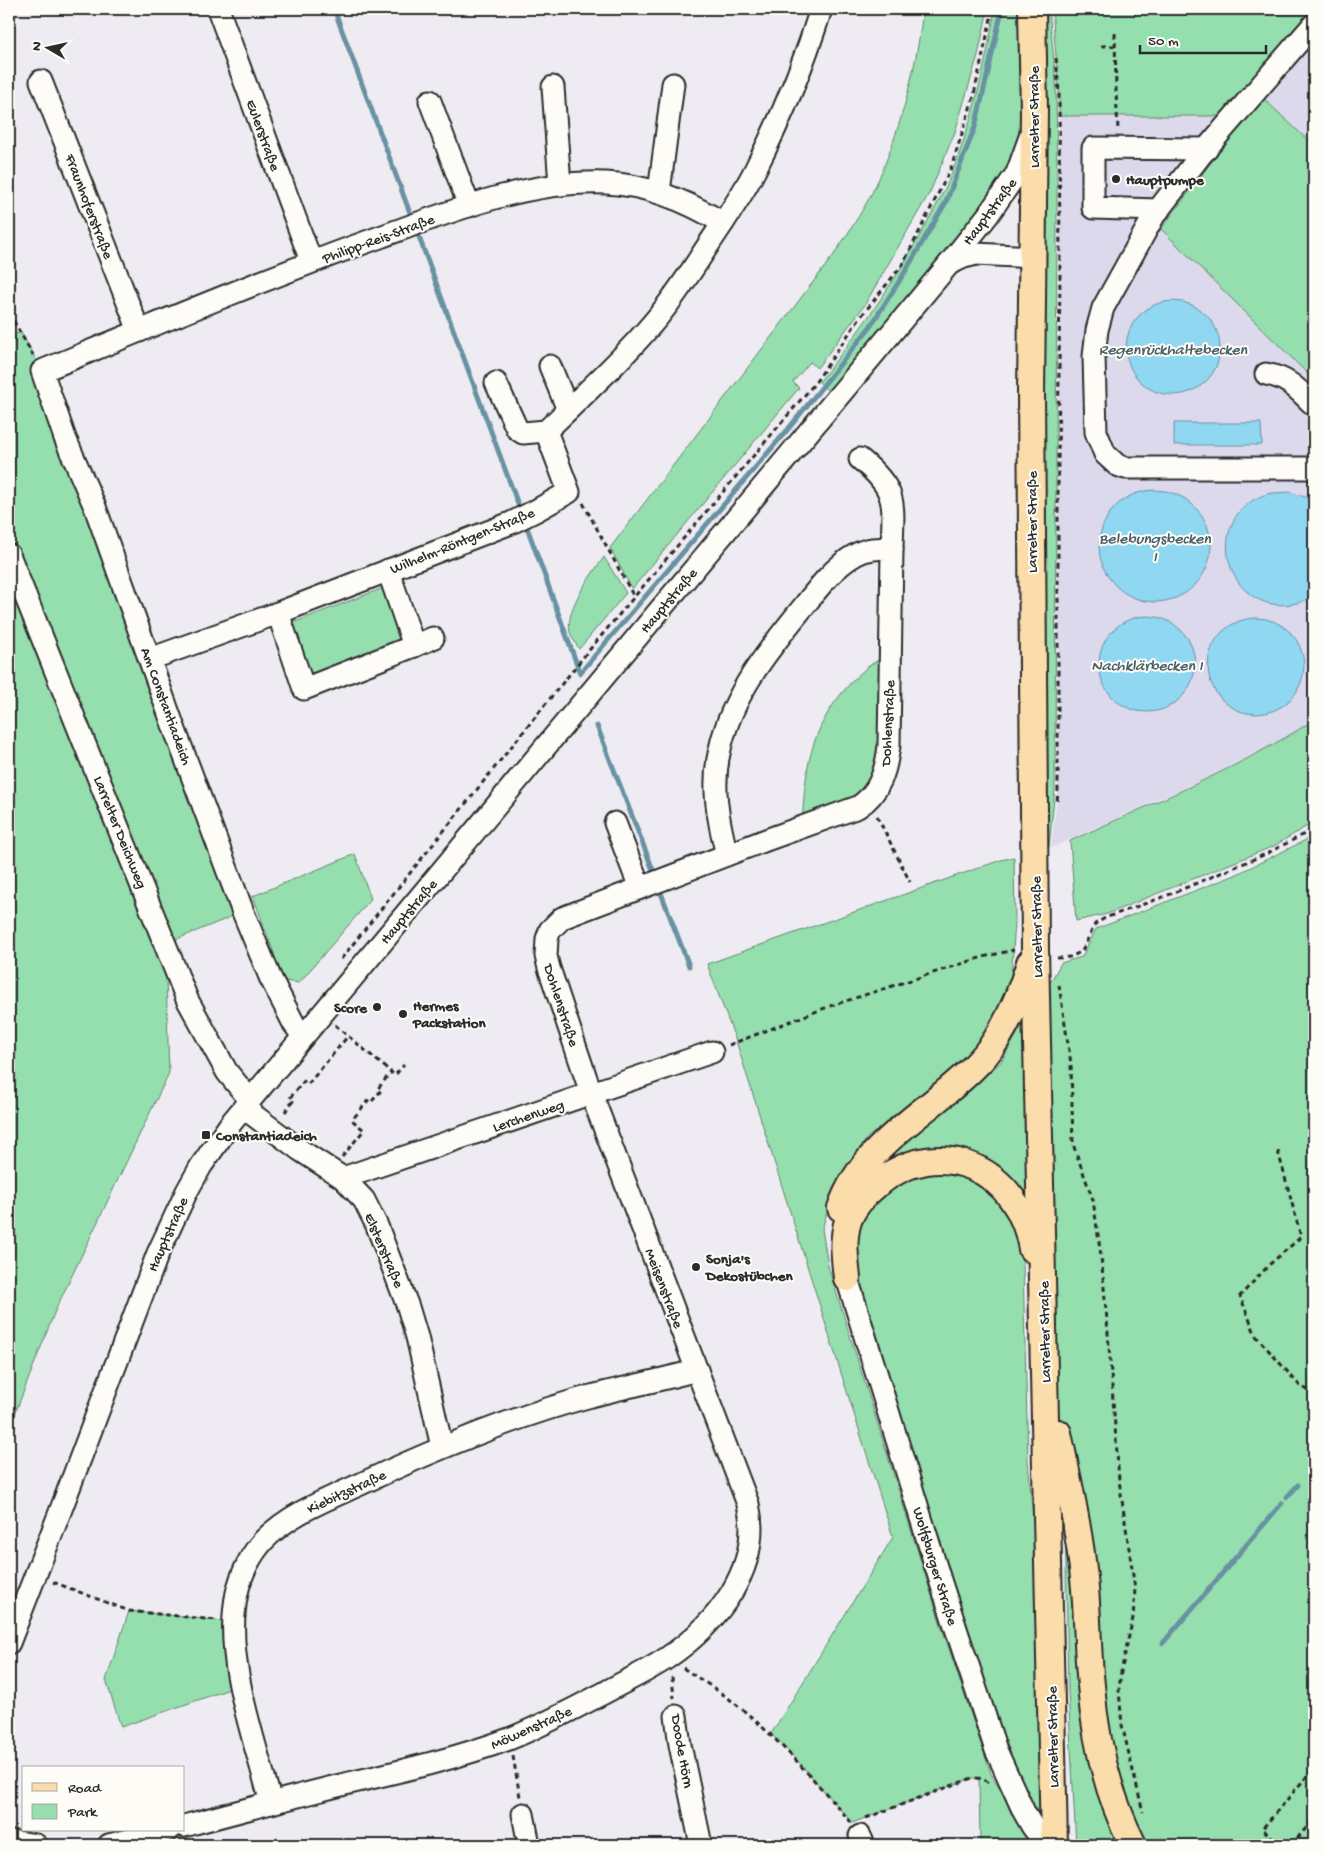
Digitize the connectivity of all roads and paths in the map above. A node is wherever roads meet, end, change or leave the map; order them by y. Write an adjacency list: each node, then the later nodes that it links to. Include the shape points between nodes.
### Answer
1 (218, 9): 23 (street, Eulerstraße)
2 (821, 9): 21 (street, via 778,121 754,171)
3 (993, 9): 40 (path, via 973,99 952,168 903,264 859,320 816,384)
4 (1032, 9): 14 (main road, Larrelter Straße)
5 (1314, 24): 16 (street)
6 (1115, 33): 8 (path)
7 (1101, 46): 8 (path)
8 (1115, 46): 15 (path)
9 (1055, 50): 44 (path, via 1059,92 1060,262)
10 (41, 81): 26 (street, Fraunhoferstraße)
11 (673, 84): 18 (street)
12 (553, 87): 17 (street)
13 (430, 100): 19 (street)
14 (1034, 128): 22 (main road, Larrelter Straße); 24 (street, Hauptstraße, via 1017,174)
15 (1120, 148): 16 (street); 20 (street, via 1093,148 1093,208)
16 (1206, 149): 20 (street)
17 (560, 185): 18 (street, Philipp-Reis-Straße, via 607,183); 19 (street, Philipp-Reis-Straße)
18 (659, 192): 21 (street, Philipp-Reis-Straße)
19 (469, 206): 23 (street, Philipp-Reis-Straße)
20 (1159, 210): 35 (street, via 1103,308 1097,330 1095,416 1101,448 1111,460 1125,468)
21 (723, 223): 32 (street, via 653,323)
22 (1033, 257): 24 (street, Hauptstraße, via 976,254); 50 (main road, Larrelter Straße, via 1031,403)
23 (311, 261): 26 (street, Philipp-Reis-Straße)
24 (949, 264): 54 (street, Hauptstraße)
25 (9, 313): 28 (path)
26 (138, 331): 28 (street, Philipp-Reis-Straße)
27 (550, 366): 32 (street)
28 (42, 371): 42 (street, Am Constantiadeich)
29 (1266, 374): 31 (street, via 1289,382)
30 (496, 384): 33 (street, via 517,429 523,433)
31 (1314, 405)
32 (568, 410): 33 (street)
33 (546, 431): 36 (street)
34 (860, 459): 37 (street, Dohlenstraße, via 882,479 891,497)
35 (1314, 468)
36 (569, 492): 39 (street, Wilhelm-Röntgen-Straße, via 511,523); 40 (path, via 584,504)
37 (892, 549): 43 (street, Dohlenstraße, via 887,761 880,783); 47 (street, via 868,549 847,559 774,643 740,694 724,732 717,773 717,808)
38 (9, 555): 59 (street, Larrelter Deichweg, via 187,999)
39 (388, 570): 41 (street, Wilhelm-Röntgen-Straße); 41 (street, via 423,642 304,689)
40 (634, 597): 51 (path)
41 (278, 613): 42 (street, Wilhelm-Röntgen-Straße)
42 (150, 659): 54 (street, Am Constantiadeich, via 270,977)
43 (866, 802): 47 (street, Dohlenstraße); 48 (path)
44 (1056, 807)
45 (615, 823): 49 (street)
46 (1314, 829): 50 (path, via 1268,854 1105,918 1095,924 1082,952 1071,957)
47 (727, 855): 49 (street, Dohlenstraße)
48 (910, 882)
49 (640, 888): 58 (street, Dohlenstraße, via 562,918 550,930 547,939 549,968)
50 (1046, 953): 52 (path); 55 (path, via 983,957 830,1006); 63 (main road, via 1020,992 992,1047 959,1081 884,1144 851,1185 839,1213 836,1234); 64 (main road, Larrelter Straße)
51 (335, 966)
52 (1058, 968)
53 (1058, 977): 80 (path, via 1071,1064 1073,1144 1093,1200 1101,1256 1119,1480 1135,1588 1133,1618 1119,1690 1122,1725)
54 (303, 1036): 59 (street, Hauptstraße)
55 (712, 1052): 58 (street, Lerchenweg)
56 (404, 1065): 57 (path, via 395,1076)
57 (391, 1072): 60 (path, via 348,1036 309,1083 305,1080 290,1098 293,1101); 62 (path, via 377,1090 380,1092 373,1100 370,1098 352,1120 364,1130)
58 (591, 1093): 62 (street, Lerchenweg); 65 (street, Meisenstraße)
59 (247, 1104): 62 (street, Elsterstraße); 69 (street, Hauptstraße, via 201,1166 172,1221 142,1290)
60 (284, 1112)
61 (1278, 1151): 66 (path, via 1301,1237 1240,1296 1256,1336 1301,1387)
62 (337, 1174): 67 (street, Elsterstraße, via 364,1200 399,1281 417,1337)
63 (846, 1278): 64 (main road, via 846,1228 855,1207 870,1190 895,1171 918,1163 939,1160 967,1165 1001,1184 1018,1205 1026,1223 1038,1289); 88 (street, Wolfsburger Straße, via 996,1750 1024,1812)
64 (1045, 1365): 89 (main road, Larrelter Straße); 90 (main road, via 1076,1517 1084,1578 1090,1685 1099,1746 1106,1776)
65 (697, 1370): 67 (street, Kiebitzstraße, via 590,1396); 68 (street, Meisenstraße)
66 (1314, 1392)
67 (442, 1447): 70 (street, Kiebitzstraße, via 326,1500 280,1525 250,1560 238,1591)
68 (739, 1482): 72 (street, Möwenstraße, via 748,1504 752,1531 743,1569 735,1588 715,1616)
69 (36, 1576): 70 (path, via 129,1611); 71 (street, Hauptstraße)
70 (233, 1622): 77 (street, Kiebitzstraße, via 241,1685)
71 (9, 1643)
72 (669, 1657): 73 (path, Doode Hörn); 74 (street, Möwenstraße, via 550,1722); 76 (path, via 736,1704 771,1734 852,1823 972,1778 980,1778)
73 (676, 1716): 87 (street, Doode Hörn)
74 (510, 1739): 77 (street, Möwenstraße); 78 (path)
75 (1314, 1768): 91 (path, via 1262,1829)
76 (992, 1788)
77 (271, 1803): 81 (street, Möwenstraße)
78 (523, 1814): 86 (street)
79 (1314, 1819): 92 (path)
80 (1147, 1820)
81 (185, 1826)
82 (161, 1832): 85 (street)
83 (9, 1841): 84 (street)
84 (36, 1845)
85 (109, 1845)
86 (529, 1845)
87 (701, 1845)
88 (1046, 1845)
89 (1054, 1845)
90 (1133, 1845)
91 (1281, 1845)
92 (1291, 1845)

